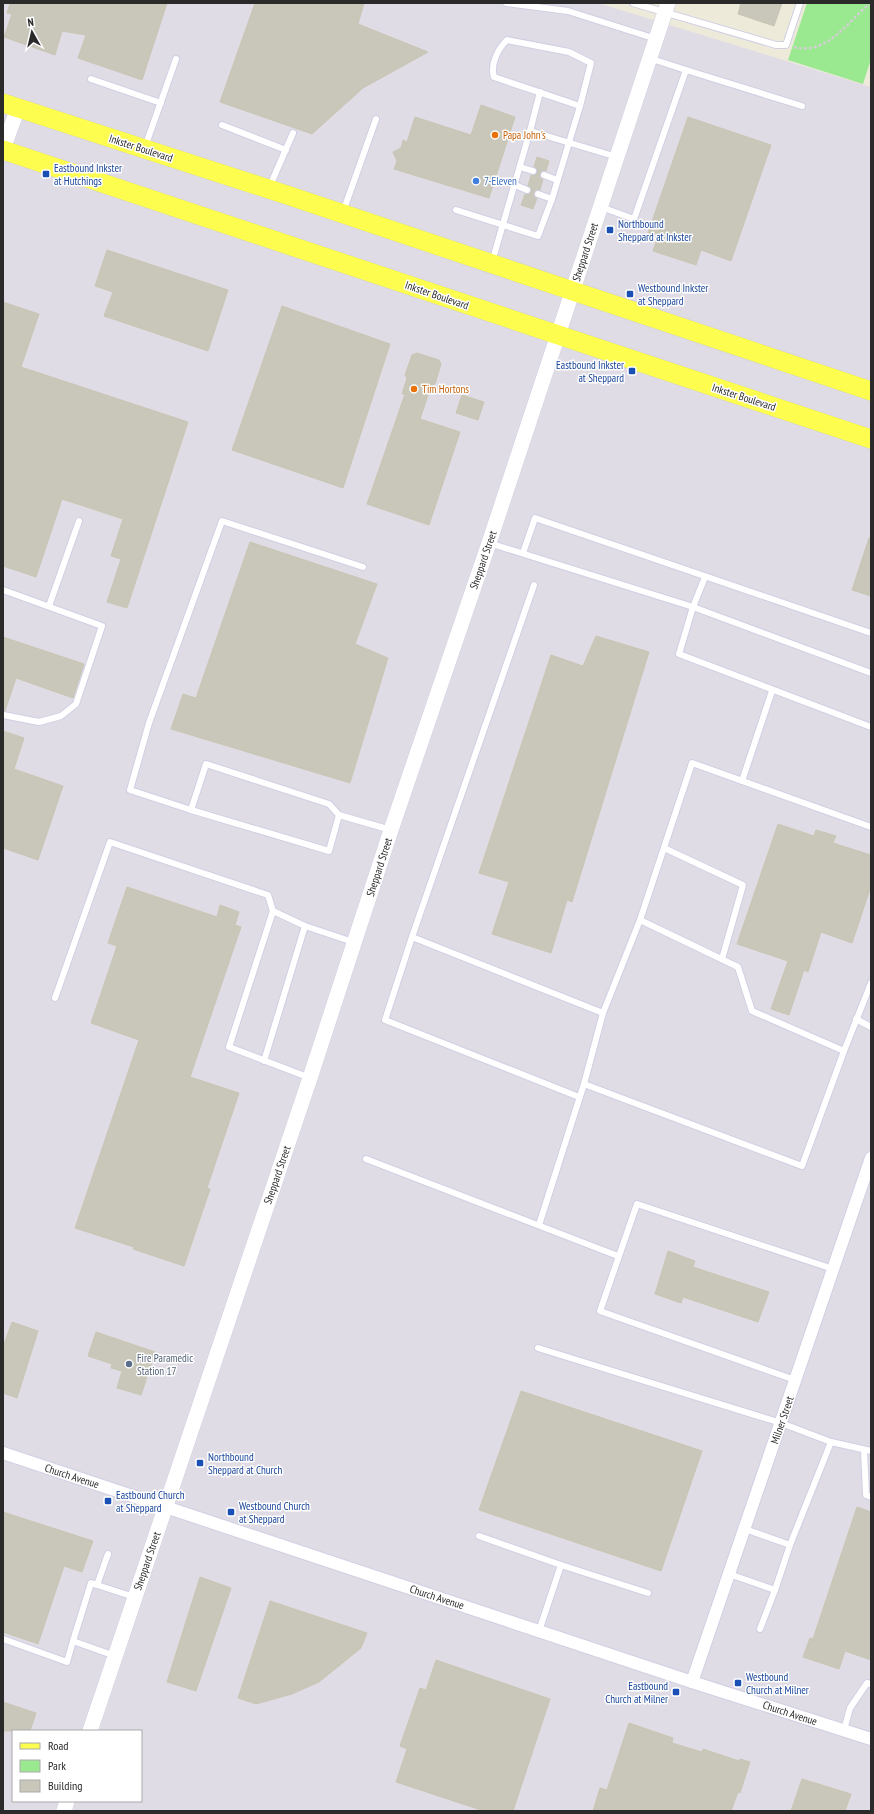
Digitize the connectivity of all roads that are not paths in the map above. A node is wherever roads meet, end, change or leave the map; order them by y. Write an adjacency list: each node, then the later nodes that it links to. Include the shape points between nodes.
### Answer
1 (506, 3): 5 (lane, via 568,11)
2 (633, 3): 4 (lane)
3 (800, 3): 4 (lane, via 786,45 776,45)
4 (666, 8): 5 (street, Sheppard Street)
5 (656, 39): 6 (street, Sheppard Street)
6 (649, 58): 8 (lane); 23 (street, Sheppard Street)
7 (176, 59): 11 (lane)
8 (686, 70): 14 (lane); 33 (lane, via 634,219)
9 (91, 79): 11 (lane)
10 (540, 92): 13 (lane); 13 (lane, via 494,77 492,69 499,48 507,40 570,52 591,63); 17 (lane)
11 (161, 102): 20 (lane)
12 (10, 105): 20 (main road, Inkster Boulevard); 21 (street)
13 (580, 106): 19 (lane)
14 (802, 106)
15 (376, 119): 35 (lane)
16 (222, 125): 22 (lane)
17 (530, 131): 19 (lane); 24 (lane)
18 (293, 133): 22 (lane)
19 (568, 142): 23 (lane); 27 (lane)
20 (145, 149): 29 (main road, Inkster Boulevard)
21 (3, 150): 39 (main road, Inkster Boulevard)
22 (286, 150): 29 (lane)
23 (617, 157): 33 (street, Sheppard Street)
24 (520, 167): 25 (lane); 28 (lane)
25 (533, 171)
26 (544, 175): 27 (lane)
27 (557, 180): 32 (lane)
28 (515, 185): 30 (lane); 36 (lane)
29 (268, 189): 35 (main road, Inkster Boulevard)
30 (527, 190)
31 (538, 194): 32 (lane)
32 (552, 199): 36 (lane, via 538,236)
33 (600, 207): 38 (street, Sheppard Street)
34 (456, 210): 36 (lane)
35 (343, 213): 37 (main road, Inkster Boulevard)
36 (503, 225): 37 (lane)
37 (492, 263): 38 (main road, Inkster Boulevard)
38 (572, 290): 39 (street, Sheppard Street); 40 (main road, Inkster Boulevard)
39 (557, 336): 41 (main road, Inkster Boulevard); 43 (street, Sheppard Street)
40 (871, 391)
41 (871, 439)
42 (79, 520): 49 (lane)
43 (489, 543): 44 (lane); 60 (street, Sheppard Street)
44 (523, 553): 46 (lane, via 535,518); 50 (lane)
45 (363, 567): 57 (lane, via 222,521 149,724 130,790)
46 (705, 577): 50 (lane); 51 (lane)
47 (534, 585): 65 (lane)
48 (3, 590): 49 (lane)
49 (49, 606): 54 (lane, via 102,626 76,704 61,716 39,722)
50 (693, 607): 52 (lane); 53 (lane, via 679,654)
51 (871, 634)
52 (871, 673)
53 (772, 690): 55 (lane); 56 (lane)
54 (3, 715)
55 (871, 727)
56 (742, 780): 59 (lane); 61 (lane, via 692,763)
57 (191, 810): 58 (lane, via 329,851); 58 (lane, via 206,764 329,804)
58 (339, 815): 60 (lane)
59 (871, 827)
60 (391, 830): 66 (street, Sheppard Street)
61 (664, 848): 63 (lane); 67 (lane, via 743,885)
62 (273, 911): 64 (lane); 69 (lane, via 268,895 110,842); 74 (lane, via 229,1048)
63 (640, 920): 67 (lane); 70 (lane)
64 (305, 926): 66 (lane); 74 (lane)
65 (412, 937): 70 (lane); 77 (lane, via 385,1020)
66 (355, 942): 75 (street, Sheppard Street)
67 (722, 959): 73 (lane, via 738,967 752,1012)
68 (871, 983): 71 (lane)
69 (55, 998)
70 (603, 1013): 76 (lane)
71 (856, 1019): 72 (lane); 73 (lane)
72 (871, 1027)
73 (844, 1051): 76 (lane, via 802,1166)
74 (264, 1061): 75 (lane)
75 (310, 1078): 92 (street, Sheppard Street)
76 (584, 1084): 77 (lane)
77 (579, 1096): 80 (lane)
78 (871, 1158): 82 (street, Milner Street)
79 (366, 1159): 80 (lane)
80 (539, 1224): 81 (lane)
81 (618, 1256): 82 (lane, via 637,1204); 84 (lane, via 600,1311)
82 (833, 1269): 84 (street, Milner Street)
83 (538, 1348): 85 (lane)
84 (795, 1380): 85 (street, Milner Street)
85 (781, 1422): 86 (lane); 93 (street, Milner Street)
86 (832, 1442): 87 (lane); 95 (lane)
87 (864, 1450): 88 (lane); 90 (lane)
88 (871, 1451)
89 (3, 1453): 92 (street, Church Avenue)
90 (868, 1473): 91 (lane, via 866,1495)
91 (871, 1497)
92 (166, 1506): 102 (street, Sheppard Street); 104 (street, Church Avenue)
93 (744, 1529): 95 (lane); 98 (street, Milner Street)
94 (479, 1536): 97 (lane)
95 (790, 1545): 100 (lane)
96 (108, 1554): 99 (lane)
97 (561, 1564): 101 (lane); 104 (lane)
98 (729, 1574): 100 (lane); 108 (street, Milner Street)
99 (97, 1585): 102 (lane); 106 (lane, via 91,1583)
100 (775, 1590): 103 (lane)
101 (648, 1593)
102 (135, 1597): 107 (street, Sheppard Street)
103 (760, 1629)
104 (539, 1631): 108 (street, Church Avenue)
105 (3, 1639): 106 (lane, via 67,1662)
106 (73, 1641): 107 (lane)
107 (116, 1656): 110 (street, Sheppard Street)
108 (692, 1682): 111 (street, Church Avenue)
109 (871, 1684): 111 (lane, via 867,1683 850,1708)
110 (90, 1730)
111 (844, 1730): 112 (street, Church Avenue)
112 (871, 1739)

